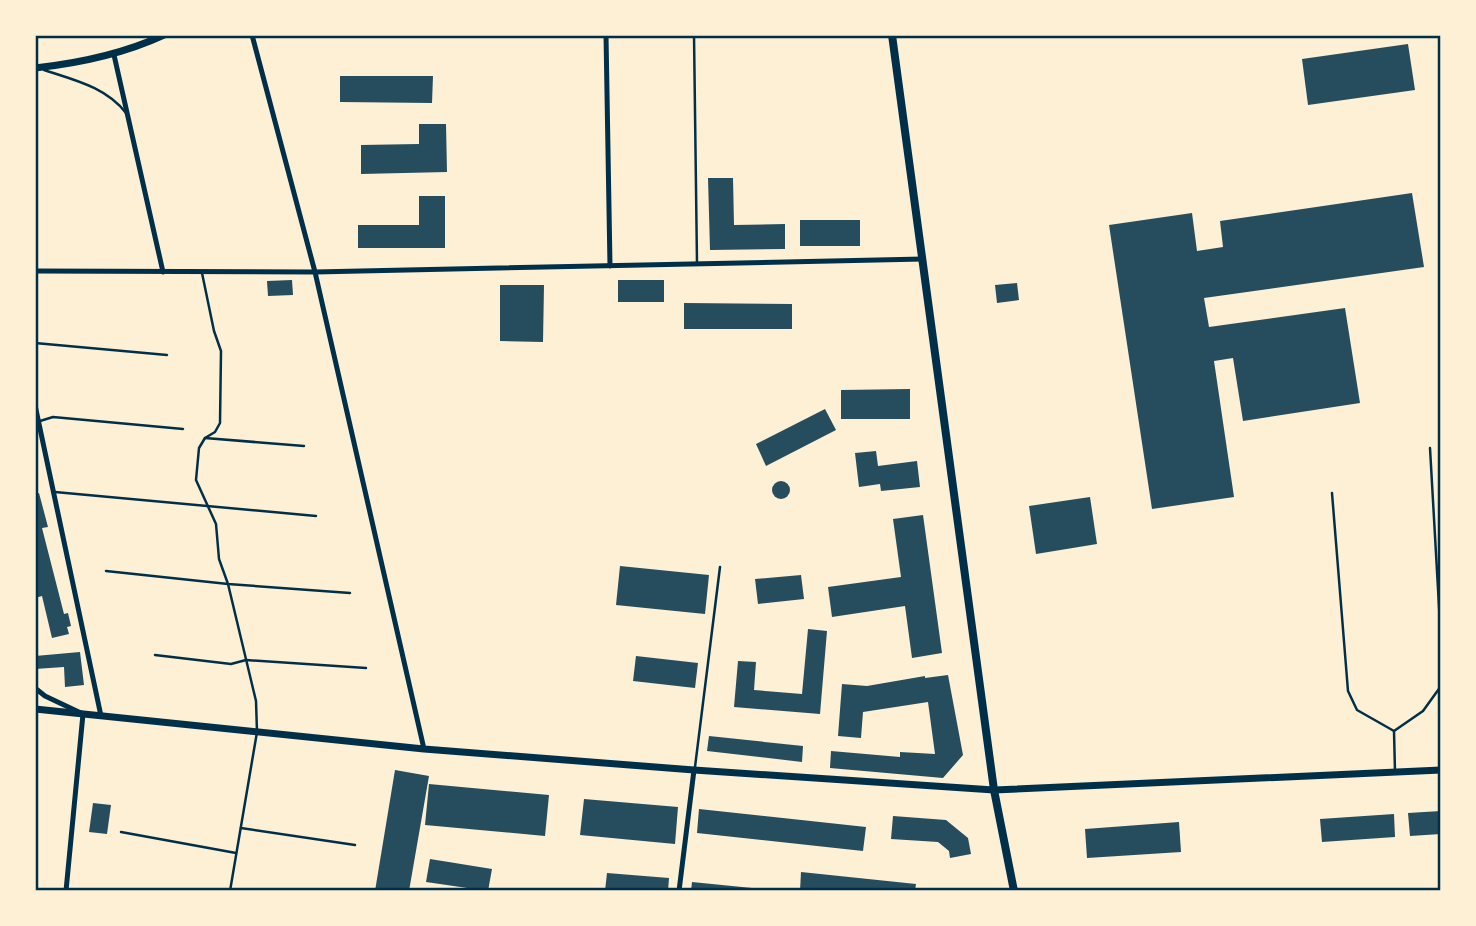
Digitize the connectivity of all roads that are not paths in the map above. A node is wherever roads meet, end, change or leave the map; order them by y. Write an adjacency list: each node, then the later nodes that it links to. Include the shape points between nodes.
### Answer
1 (164, 35): 6 (street)
2 (252, 35): 14 (street)
3 (606, 35): 11 (street)
4 (694, 35): 10 (lane)
5 (892, 35): 9 (main road)
6 (114, 55): 7 (street); 8 (street)
7 (36, 67): 8 (lane, via 105,93)
8 (126, 113): 13 (street)
9 (923, 259): 10 (street); 48 (main road)
10 (696, 264): 11 (street)
11 (610, 266): 14 (street)
12 (35, 271): 13 (street)
13 (163, 272): 15 (street)
14 (315, 272): 15 (street); 44 (street)
15 (202, 273): 21 (lane, via 221,351 220,423)
16 (35, 343): 17 (lane)
17 (167, 355)
18 (35, 405): 19 (street)
19 (37, 422): 20 (lane, via 53,417); 24 (street)
20 (183, 429)
21 (205, 438): 22 (lane); 26 (lane, via 199,448 196,480)
22 (304, 446)
23 (1430, 448): 32 (lane)
24 (55, 492): 26 (lane); 41 (street)
25 (1332, 493): 42 (lane, via 1348,691 1357,710)
26 (209, 506): 27 (lane); 30 (lane)
27 (316, 516)
28 (720, 567): 46 (lane)
29 (106, 571): 30 (lane)
30 (228, 584): 31 (lane); 34 (lane)
31 (350, 593)
32 (1440, 623): 35 (lane)
33 (155, 655): 34 (lane, via 231,664)
34 (246, 660): 36 (lane); 43 (lane, via 256,701)
35 (1441, 662)
36 (366, 667)
37 (1441, 686): 42 (lane, via 1423,711)
38 (35, 688): 40 (street)
39 (35, 709): 40 (street)
40 (83, 714): 41 (street); 53 (street)
41 (101, 716): 43 (street)
42 (1394, 731): 47 (lane)
43 (257, 732): 44 (street); 49 (lane)
44 (425, 749): 46 (street)
45 (1441, 769): 47 (street)
46 (694, 770): 48 (street); 55 (street)
47 (1395, 772): 48 (street)
48 (994, 790): 56 (main road)
49 (241, 828): 51 (lane); 52 (lane)
50 (121, 832): 52 (lane)
51 (355, 845)
52 (236, 853): 54 (lane)
53 (66, 891)
54 (230, 891)
55 (679, 891)
56 (1014, 891)

